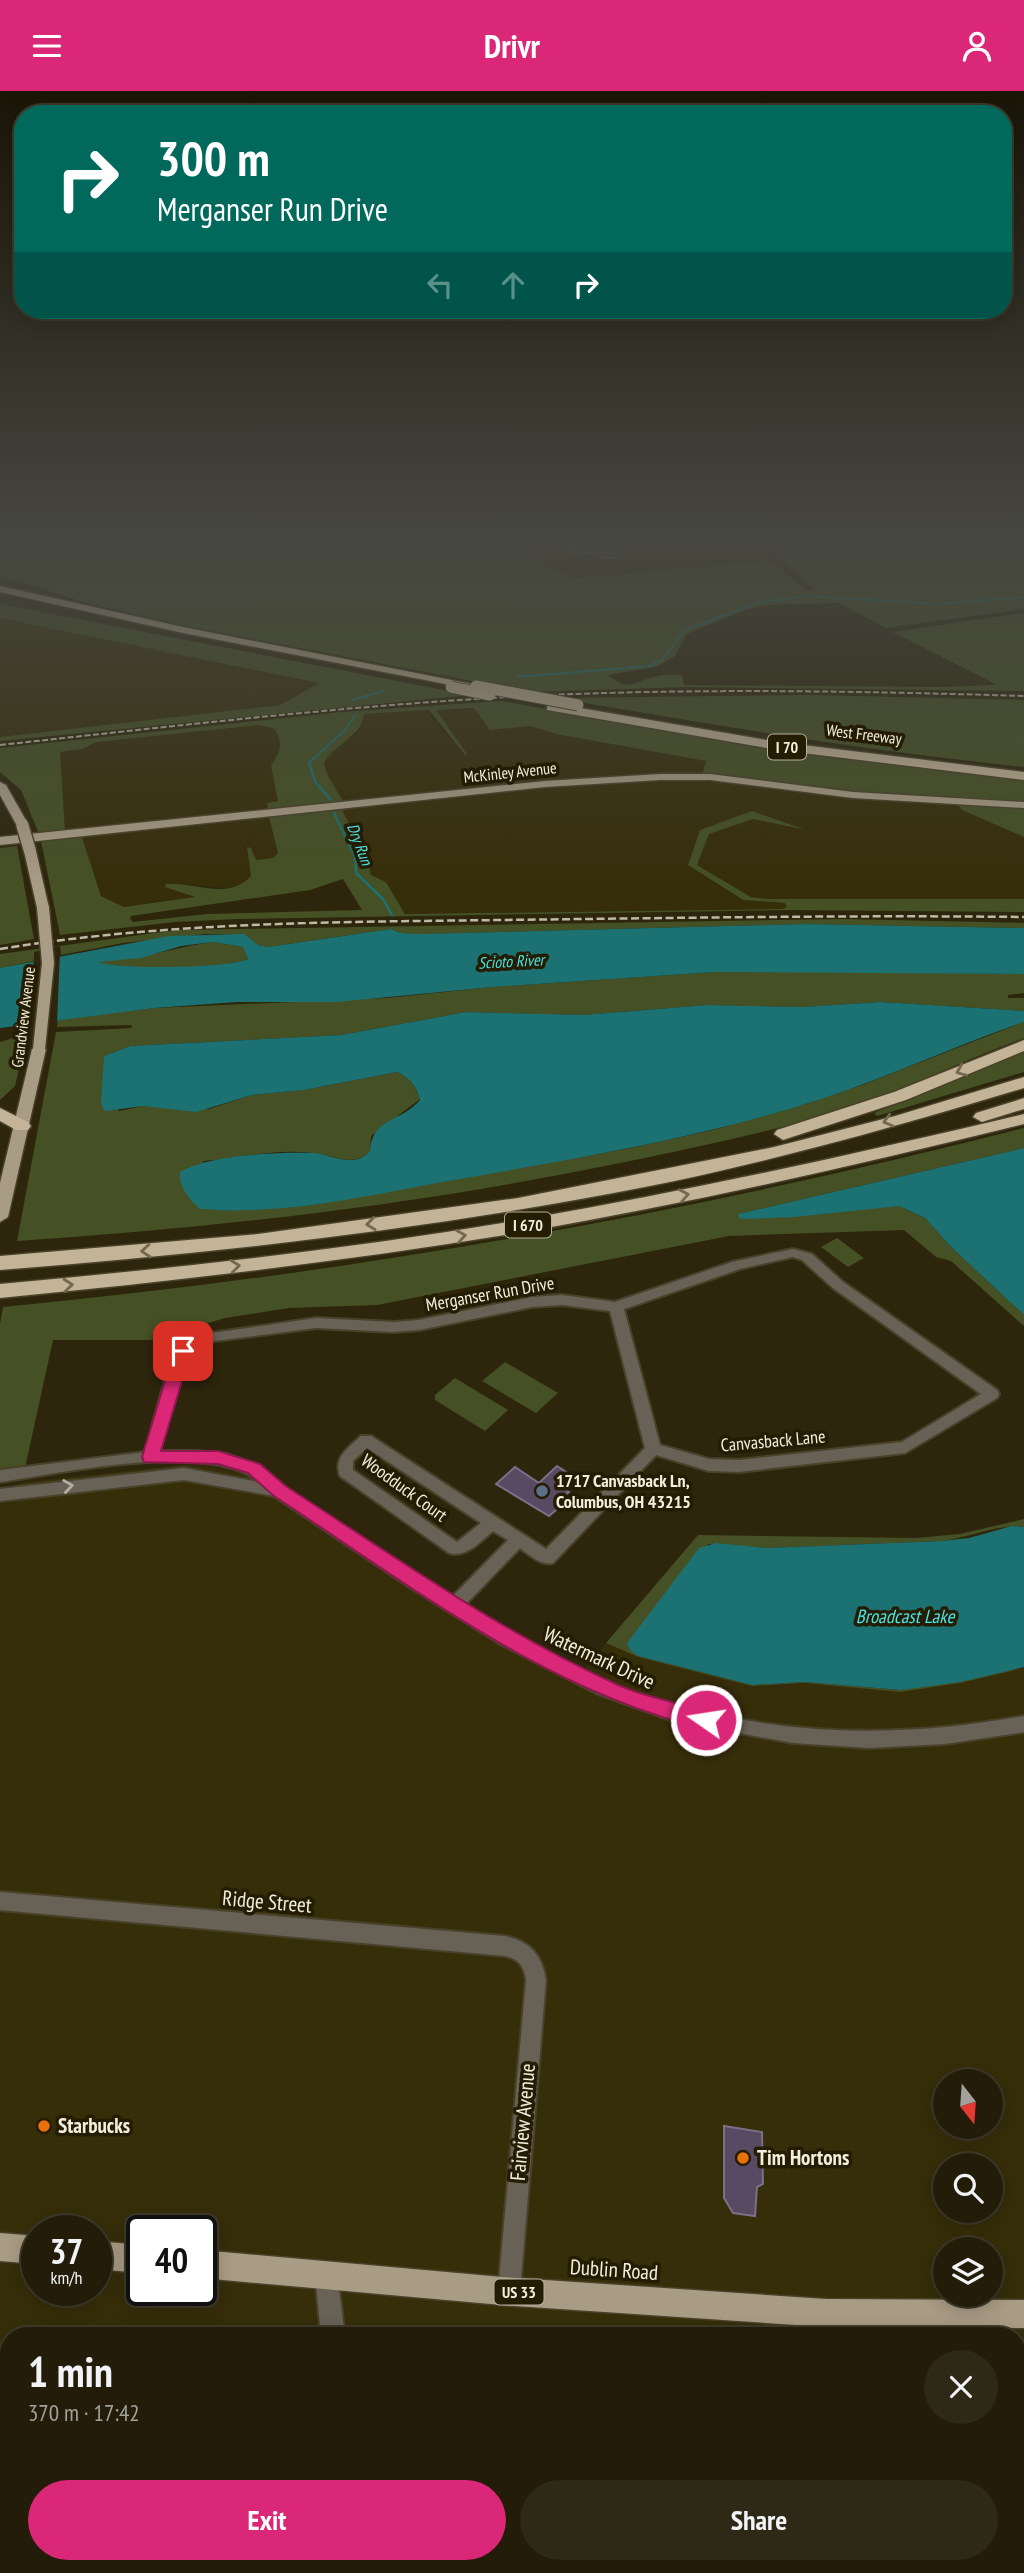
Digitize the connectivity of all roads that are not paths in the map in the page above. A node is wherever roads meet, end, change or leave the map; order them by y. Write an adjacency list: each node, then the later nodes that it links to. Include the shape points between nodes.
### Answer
1 (280, 654): 4 (highway, West Freeway / I 70, bridge, via 551,707 790,747)
2 (310, 654): 3 (highway, West Freeway / I 70, bridge, via 823,746)
3 (1024, 770)
4 (1024, 776)
5 (0, 785): 14 (main road, Grandview Avenue, bridge, via 22,824 30,851 43,908 48,963 39,1049)
6 (1024, 805): 7 (main road, McKinley Avenue, via 853,795 710,777 660,777 545,784)
7 (0, 841)
8 (1024, 1045): 16 (highway, one-way to 16, via 850,1115)
9 (1024, 1081): 16 (highway, I 670, one-way to 16, via 786,1147)
10 (1024, 1103): 15 (highway, I 670)
11 (0, 1114): 14 (highway)
12 (1024, 1119): 15 (highway)
13 (0, 1124): 14 (highway)
14 (22, 1126): 17 (main road, Grandview Avenue)
15 (884, 1151): 21 (highway, I 670, one-way to 15, via 451,1238 693,1193)
16 (536, 1199): 19 (highway, I 670, one-way to 19, via 284,1235)
17 (0, 1217)
18 (0, 1254): 19 (highway)
19 (61, 1259): 20 (highway, I 670)
20 (0, 1263)
21 (0, 1291)
22 (616, 1307): 23 (street, Merganser Run Drive, via 737,1265 800,1254); 24 (street); 25 (street, Merganser Run Drive, via 562,1300 531,1302 394,1328 316,1323 203,1338 180,1355)
23 (992, 1394): 24 (street, Canvasback Lane, via 905,1447 740,1466 709,1465)
24 (653, 1449): 30 (street, via 547,1558)
25 (150, 1457): 26 (street, Watermark Drive); 27 (street, Watermark Drive, via 197,1455 228,1460 254,1469)
26 (0, 1476)
27 (280, 1492): 28 (street, Watermark Drive, one-way to 27, via 184,1474); 31 (street, Watermark Drive)
28 (0, 1495)
29 (491, 1524): 29 (street, Woodduck Court, via 366,1440 346,1459 345,1472 455,1549); 30 (street, Woodduck Court)
30 (517, 1541): 31 (street)
31 (455, 1605): 32 (street, Watermark Drive, via 515,1644 611,1691 653,1708 766,1734 876,1742 956,1736)
32 (1024, 1724)
33 (0, 1901): 34 (street, Ridge Street, via 505,1946)
34 (528, 1955): 39 (street, Fairview Avenue, via 536,1980)
35 (0, 2247): 36 (main road)
36 (21, 2249)
37 (217, 2265): 38 (main road, Dublin Road / US 33)
38 (326, 2274): 39 (main road, Dublin Road / US 33); 41 (street)
39 (509, 2291): 40 (main road, Dublin Road / US 33, via 826,2313)
40 (1024, 2314)
41 (332, 2327)

